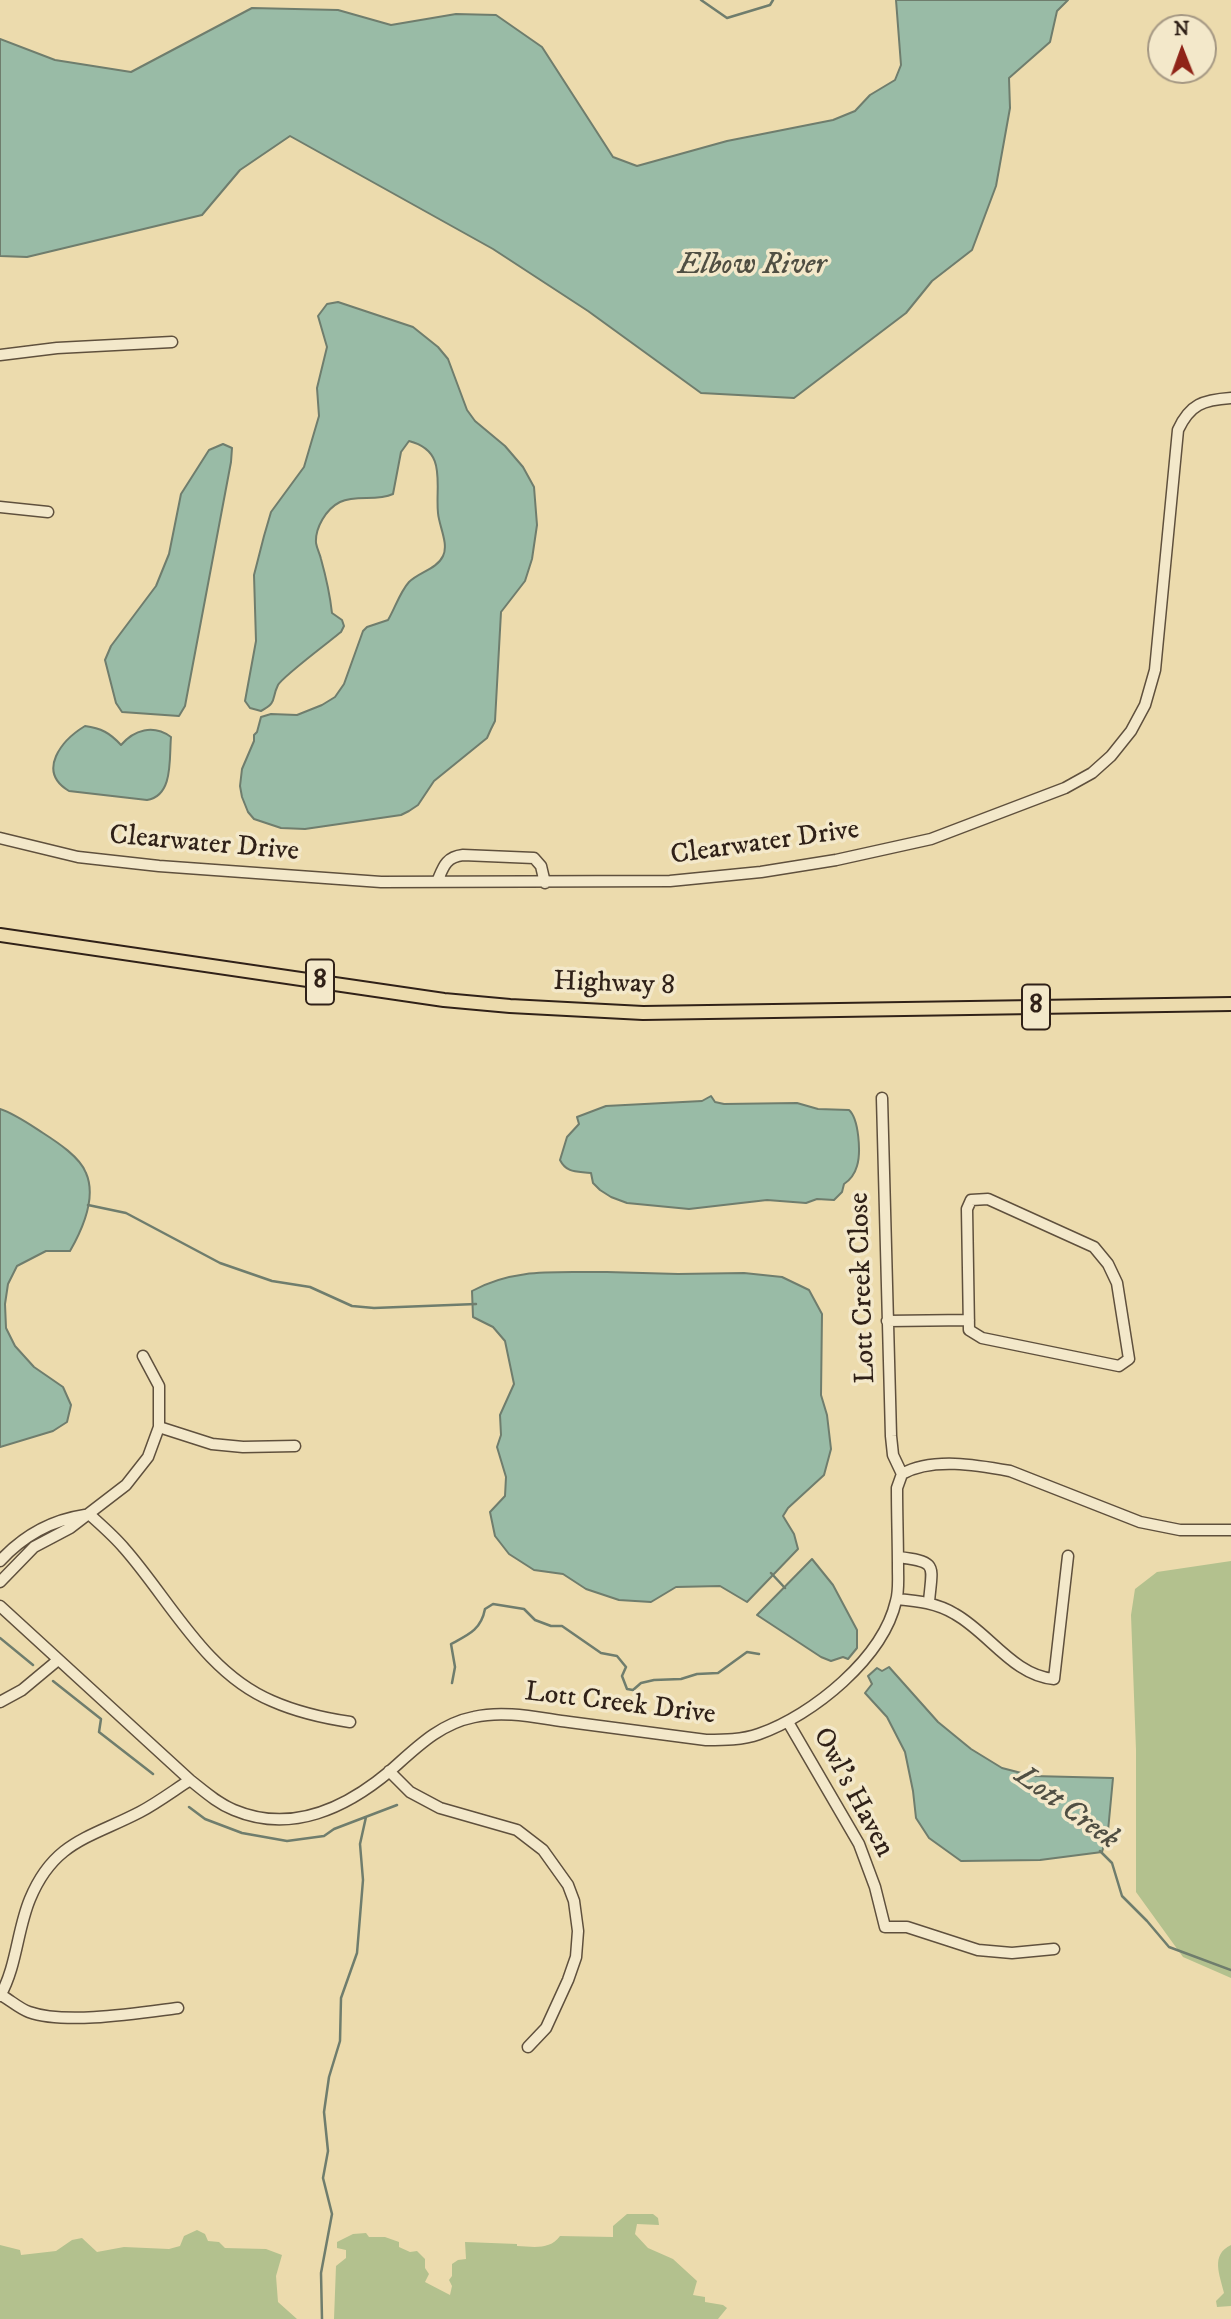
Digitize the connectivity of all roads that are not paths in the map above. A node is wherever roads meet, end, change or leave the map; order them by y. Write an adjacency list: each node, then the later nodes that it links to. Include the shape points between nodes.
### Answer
1 (172, 342): 2 (street)
2 (0, 355)
3 (1231, 398): 8 (street, Clearwater Drive, via 1200,403 1178,430 1155,670 1145,705 1131,731 1092,773 1032,802 931,839 847,858 670,881)
4 (0, 507): 5 (street)
5 (48, 512)
6 (0, 838): 7 (street, Clearwater Drive, via 78,857 152,865 381,883)
7 (437, 883): 8 (street, Clearwater Drive); 8 (street, via 452,857 476,855 534,858)
8 (545, 883)
9 (0, 935): 10 (main road, Highway 8 / 8, via 402,994 576,1010 643,1013)
10 (1231, 1004)
11 (882, 1098): 13 (street, Lott Creek Close)
12 (969, 1320): 12 (street, via 967,1209 971,1200 988,1199 1094,1247 1117,1283 1129,1359 1119,1366 982,1338 970,1330); 13 (street)
13 (887, 1321): 17 (street, Lott Creek Close, via 892,1448)
14 (143, 1356): 15 (street, via 159,1387)
15 (159, 1427): 16 (street, via 212,1444); 18 (street, via 148,1457 126,1485)
16 (295, 1446)
17 (902, 1474): 19 (street, via 914,1467 988,1467 1010,1471 1140,1522 1180,1530); 21 (street, Lott Creek Drive, via 897,1489)
18 (89, 1514): 22 (street, via 66,1517 45,1527); 23 (street, via 34,1547); 29 (street, via 123,1547 202,1647 234,1678 270,1701)
19 (1231, 1530)
20 (1068, 1556): 25 (street, via 1055,1679 1030,1672 954,1613)
21 (898, 1557): 24 (street, Lott Creek Drive); 25 (street, via 928,1563)
22 (0, 1561)
23 (0, 1582)
24 (897, 1599): 25 (street); 30 (street, Lott Creek Drive, via 882,1637 864,1662)
25 (929, 1602)
26 (0, 1606): 27 (street, Lott Creek Drive)
27 (58, 1660): 28 (street); 32 (street, Lott Creek Drive)
28 (0, 1702)
29 (350, 1722)
30 (788, 1722): 31 (street, Lott Creek Drive, via 758,1735 706,1740 508,1714 474,1717 444,1727); 33 (street, Owl's Haven, via 859,1844 886,1927 907,1927 978,1950)
31 (389, 1771): 32 (street, Lott Creek Drive, via 346,1802 302,1818 234,1810); 36 (street, via 410,1792 440,1808 517,1830 543,1850 568,1885 578,1931 576,1957 546,2028)
32 (190, 1780): 34 (street, via 141,1811 70,1845 44,1870 29,1900)
33 (1054, 1949)
34 (1, 1995): 35 (street, via 28,2012 52,2017)
35 (178, 2008)
36 (528, 2047)

